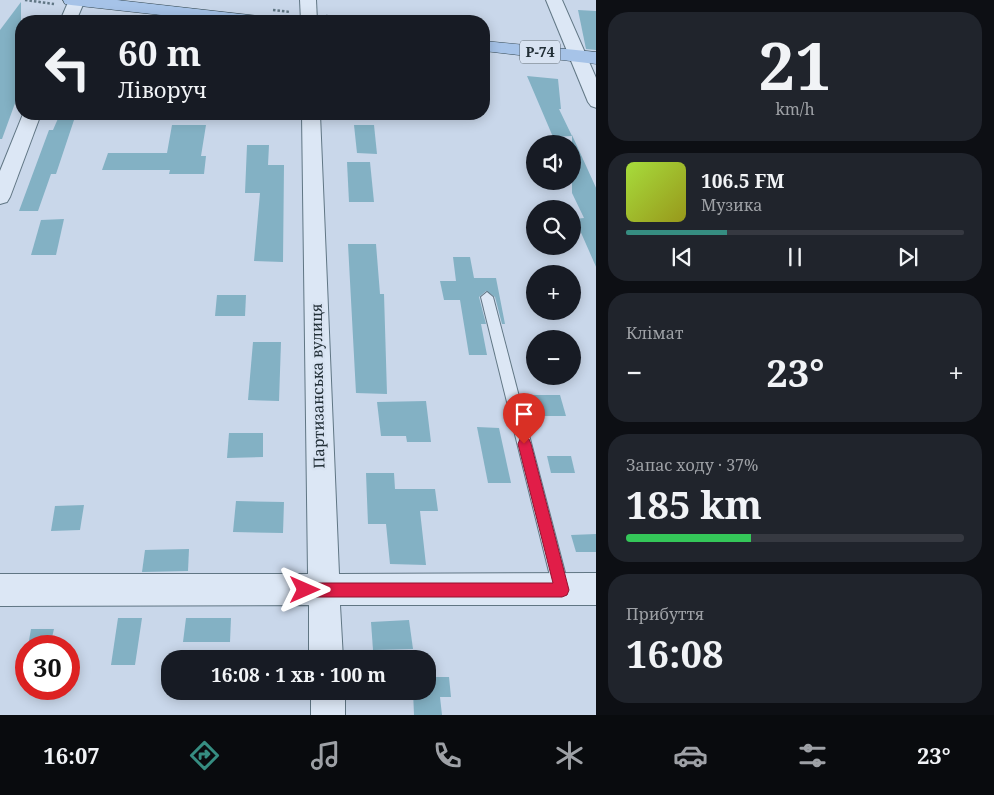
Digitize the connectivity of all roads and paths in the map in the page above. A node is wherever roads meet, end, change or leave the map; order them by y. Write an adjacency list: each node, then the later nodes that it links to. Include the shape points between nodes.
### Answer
1 (72, 0): 2 (main road)
2 (77, 0): 5 (street); 6 (main road)
3 (554, 0): 9 (street)
4 (308, 12): 6 (path); 7 (path)
5 (71, 15)
6 (264, 15)
7 (330, 15)
8 (490, 47): 9 (main road, Р-74)
9 (577, 56): 10 (main road, Р-74); 11 (street)
10 (596, 58)
11 (596, 102)
12 (30, 120): 14 (street)
13 (312, 120): 17 (street, Партизанська вулиця)
14 (0, 197)
15 (487, 297): 18 (lane)
16 (0, 590): 17 (street)
17 (324, 590): 18 (street); 20 (street, Партизанська вулиця)
18 (562, 590): 19 (street)
19 (596, 590)
20 (326, 650)
21 (328, 700): 22 (street)
22 (328, 715)

